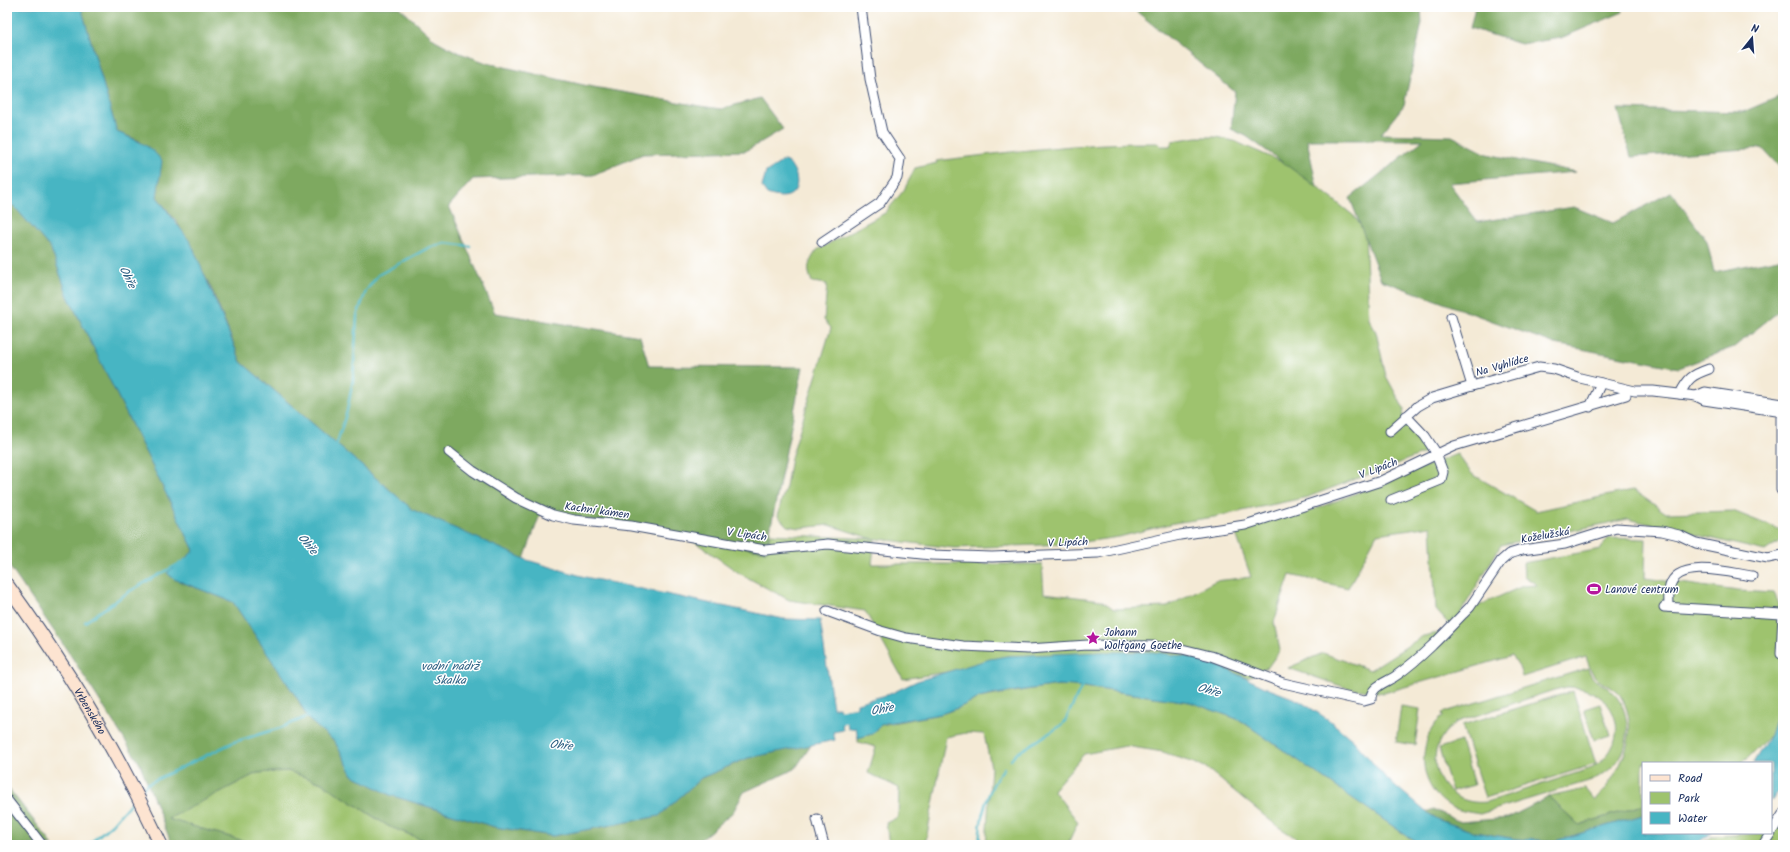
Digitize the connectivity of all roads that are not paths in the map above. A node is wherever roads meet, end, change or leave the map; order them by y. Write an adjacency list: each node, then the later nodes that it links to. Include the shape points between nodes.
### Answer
1 (861, 7): 2 (street, via 870,79 882,132 900,159 897,178 880,203)
2 (822, 242)
3 (1451, 317): 6 (street, Na Vyhlídce)
4 (1709, 369): 7 (street, via 1692,375)
5 (1600, 383): 6 (street, Na Vyhlídce, via 1539,367); 7 (street, Na Vyhlídce, via 1635,391); 11 (street)
6 (1472, 386): 13 (street, via 1432,398)
7 (1680, 394): 9 (street, Na Vyhlídce)
8 (1626, 395): 11 (street, V Lipách)
9 (1696, 396): 10 (street, Na Vyhlídce, via 1705,392); 12 (street, Na Vyhlídce, via 1704,400)
10 (1783, 404)
11 (1590, 407): 16 (street, V Lipách, via 1454,446)
12 (1783, 411): 17 (street)
13 (1406, 416): 14 (street); 16 (street, via 1425,436)
14 (1390, 430)
15 (449, 452): 19 (street, Kachní kámen, via 473,471 516,498 557,516 631,526)
16 (1437, 454): 18 (street, via 1443,472 1440,480); 19 (street, V Lipách, via 1381,481 1245,525 1180,535 1098,553 954,556 828,544 765,550)
17 (1782, 490)
18 (1391, 500)
19 (686, 537)
20 (1783, 555): 23 (street, Koželužská, via 1768,558 1696,543 1662,531 1616,528 1565,544 1509,554 1501,561 1470,607 1416,661 1376,687 1371,699 1358,700 1283,683 1211,656 1182,649 1088,645 1023,649 963,646 906,638)
21 (1752, 576): 24 (street, via 1701,569 1686,571 1679,574 1670,584 1667,607)
22 (7, 585): 32 (main road, Vrbenského, via 46,641 107,740)
23 (828, 611)
24 (1783, 614): 25 (street)
25 (1781, 654)
26 (7, 800): 31 (street)
27 (1783, 814): 29 (street)
28 (817, 819): 33 (street)
29 (1772, 831)
30 (1770, 834): 34 (street)
31 (42, 845)
32 (161, 845)
33 (824, 845)
34 (1763, 845)

